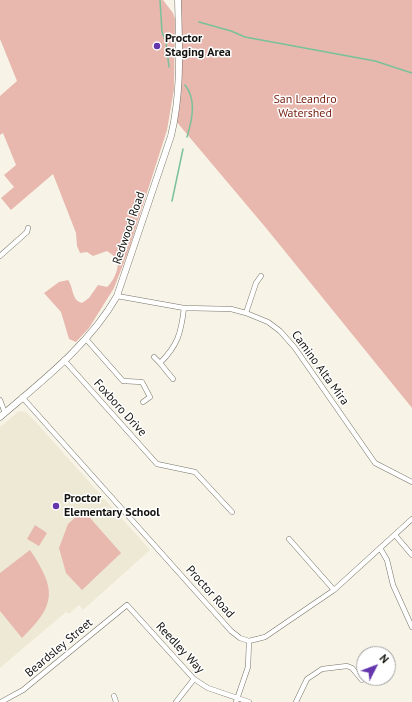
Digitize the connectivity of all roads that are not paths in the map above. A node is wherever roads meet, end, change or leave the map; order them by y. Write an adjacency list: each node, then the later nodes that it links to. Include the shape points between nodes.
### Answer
1 (178, 0): 5 (main road, Redwood Road, via 179,82 172,136)
2 (28, 228): 3 (street, via 27,232)
3 (0, 256)
4 (261, 276): 7 (street, via 256,283)
5 (117, 296): 6 (street, Camino Alta Mira); 8 (main road, Redwood Road)
6 (184, 308): 7 (street, Camino Alta Mira, via 226,309); 11 (street, via 177,342)
7 (246, 313): 17 (street, Camino Alta Mira, via 268,322 287,338 375,463)
8 (86, 339): 10 (main road, Redwood Road); 15 (street, via 123,381 142,382 150,397)
9 (154, 357): 11 (street)
10 (64, 360): 13 (main road, Redwood Road); 18 (street, Foxboro Drive, via 157,464 195,472)
11 (160, 363): 12 (street)
12 (173, 379)
13 (22, 397): 16 (main road, Redwood Road); 27 (street, Proctor Road, via 231,631)
14 (0, 400): 16 (street)
15 (143, 402)
16 (2, 415)
17 (412, 482)
18 (232, 512)
19 (412, 519): 20 (street)
20 (395, 535): 22 (street); 23 (street)
21 (289, 539): 24 (street)
22 (380, 548): 24 (street); 26 (street)
23 (412, 555)
24 (334, 590): 27 (street, via 265,637)
25 (127, 605): 29 (street, Reedley Way); 32 (street, Beardsley Street, via 24,690)
26 (412, 627)
27 (249, 641): 31 (street, via 248,667)
28 (356, 673): 36 (street, via 347,666 322,669 307,679)
29 (194, 679): 31 (street, Reedley Way); 34 (street)
30 (114, 696): 33 (street)
31 (237, 700): 35 (street, Reedley Way)
32 (0, 702)
33 (116, 702)
34 (176, 702)
35 (249, 702)
36 (296, 702)

